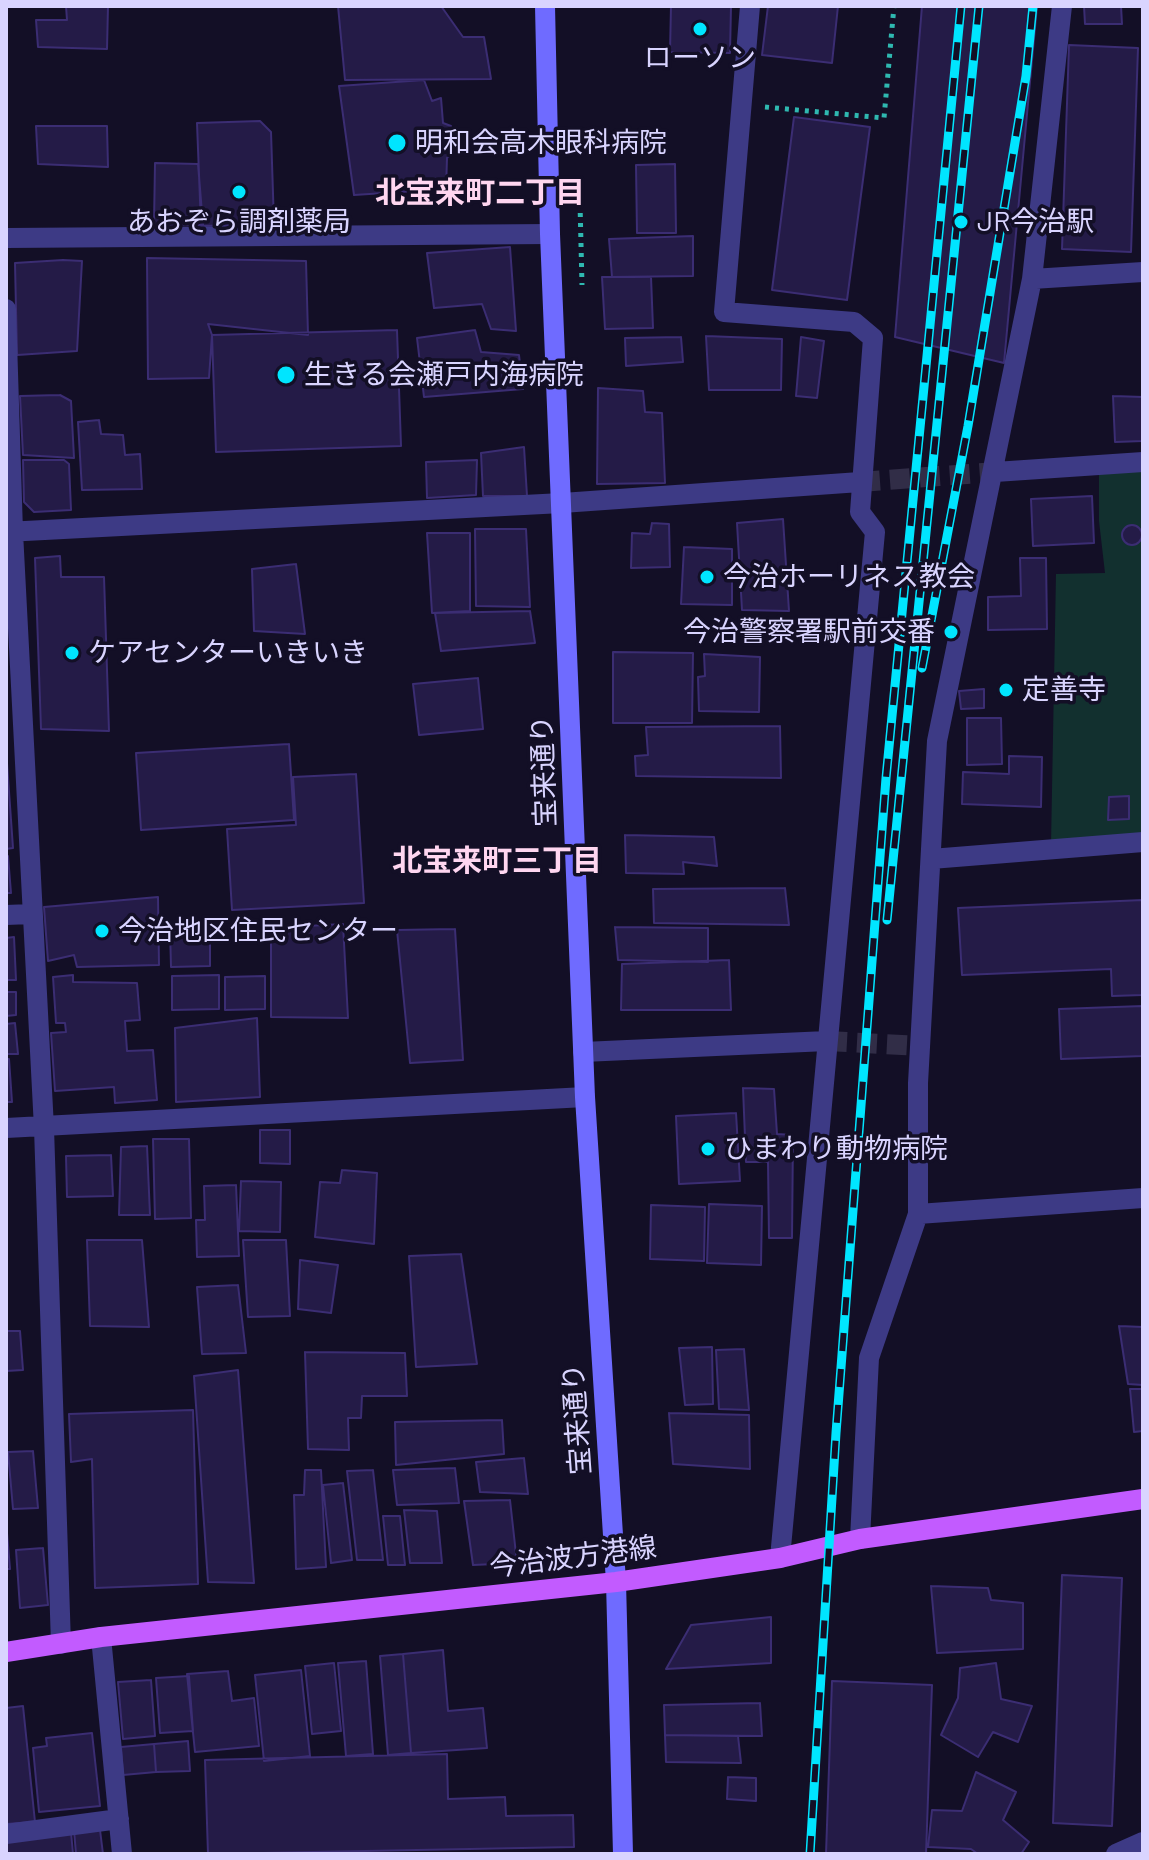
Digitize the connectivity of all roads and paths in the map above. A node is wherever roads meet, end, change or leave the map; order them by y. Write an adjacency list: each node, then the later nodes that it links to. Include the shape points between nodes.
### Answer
1 (545, 6): 7 (street, 宝来通り)
2 (750, 6): 5 (street)
3 (894, 6): 5 (path, via 884,118)
4 (1062, 6): 10 (street)
5 (742, 105): 15 (street, via 724,312 854,322 873,338)
6 (579, 197): 11 (path)
7 (550, 234): 8 (street); 16 (street, 宝来通り)
8 (6, 238)
9 (1143, 272): 10 (street)
10 (1032, 279): 14 (street)
11 (583, 293)
12 (6, 309): 17 (street)
13 (1143, 462): 14 (street)
14 (995, 472): 19 (street, via 937,741)
15 (860, 482): 16 (street); 22 (street, via 860,512 875,532)
16 (562, 503): 17 (street); 23 (street, 宝来通り)
17 (9, 532): 20 (street)
18 (1143, 842): 19 (street)
19 (931, 859): 28 (street, via 918,1083)
20 (31, 914): 21 (street); 26 (street)
21 (6, 915)
22 (827, 1041): 23 (street); 31 (street)
23 (583, 1052): 24 (street, 宝来通り)
24 (585, 1097): 26 (street); 32 (street, 宝来通り)
25 (6, 1128): 26 (street)
26 (44, 1128): 34 (street)
27 (1143, 1198): 28 (street)
28 (918, 1214): 30 (street, via 869,1358)
29 (1143, 1499): 30 (main road, 今治波方港線)
30 (860, 1539): 31 (main road, 今治波方港線)
31 (780, 1558): 32 (main road, 今治波方港線)
32 (616, 1582): 33 (main road, 今治波方港線); 40 (street, 宝来通り)
33 (101, 1637): 34 (main road, 今治波方港線); 36 (street)
34 (61, 1644): 35 (main road, 今治波方港線)
35 (6, 1652)
36 (119, 1819): 37 (street); 39 (street)
37 (6, 1834)
38 (1143, 1842): 41 (street)
39 (122, 1854)
40 (623, 1854)
41 (1116, 1854)

